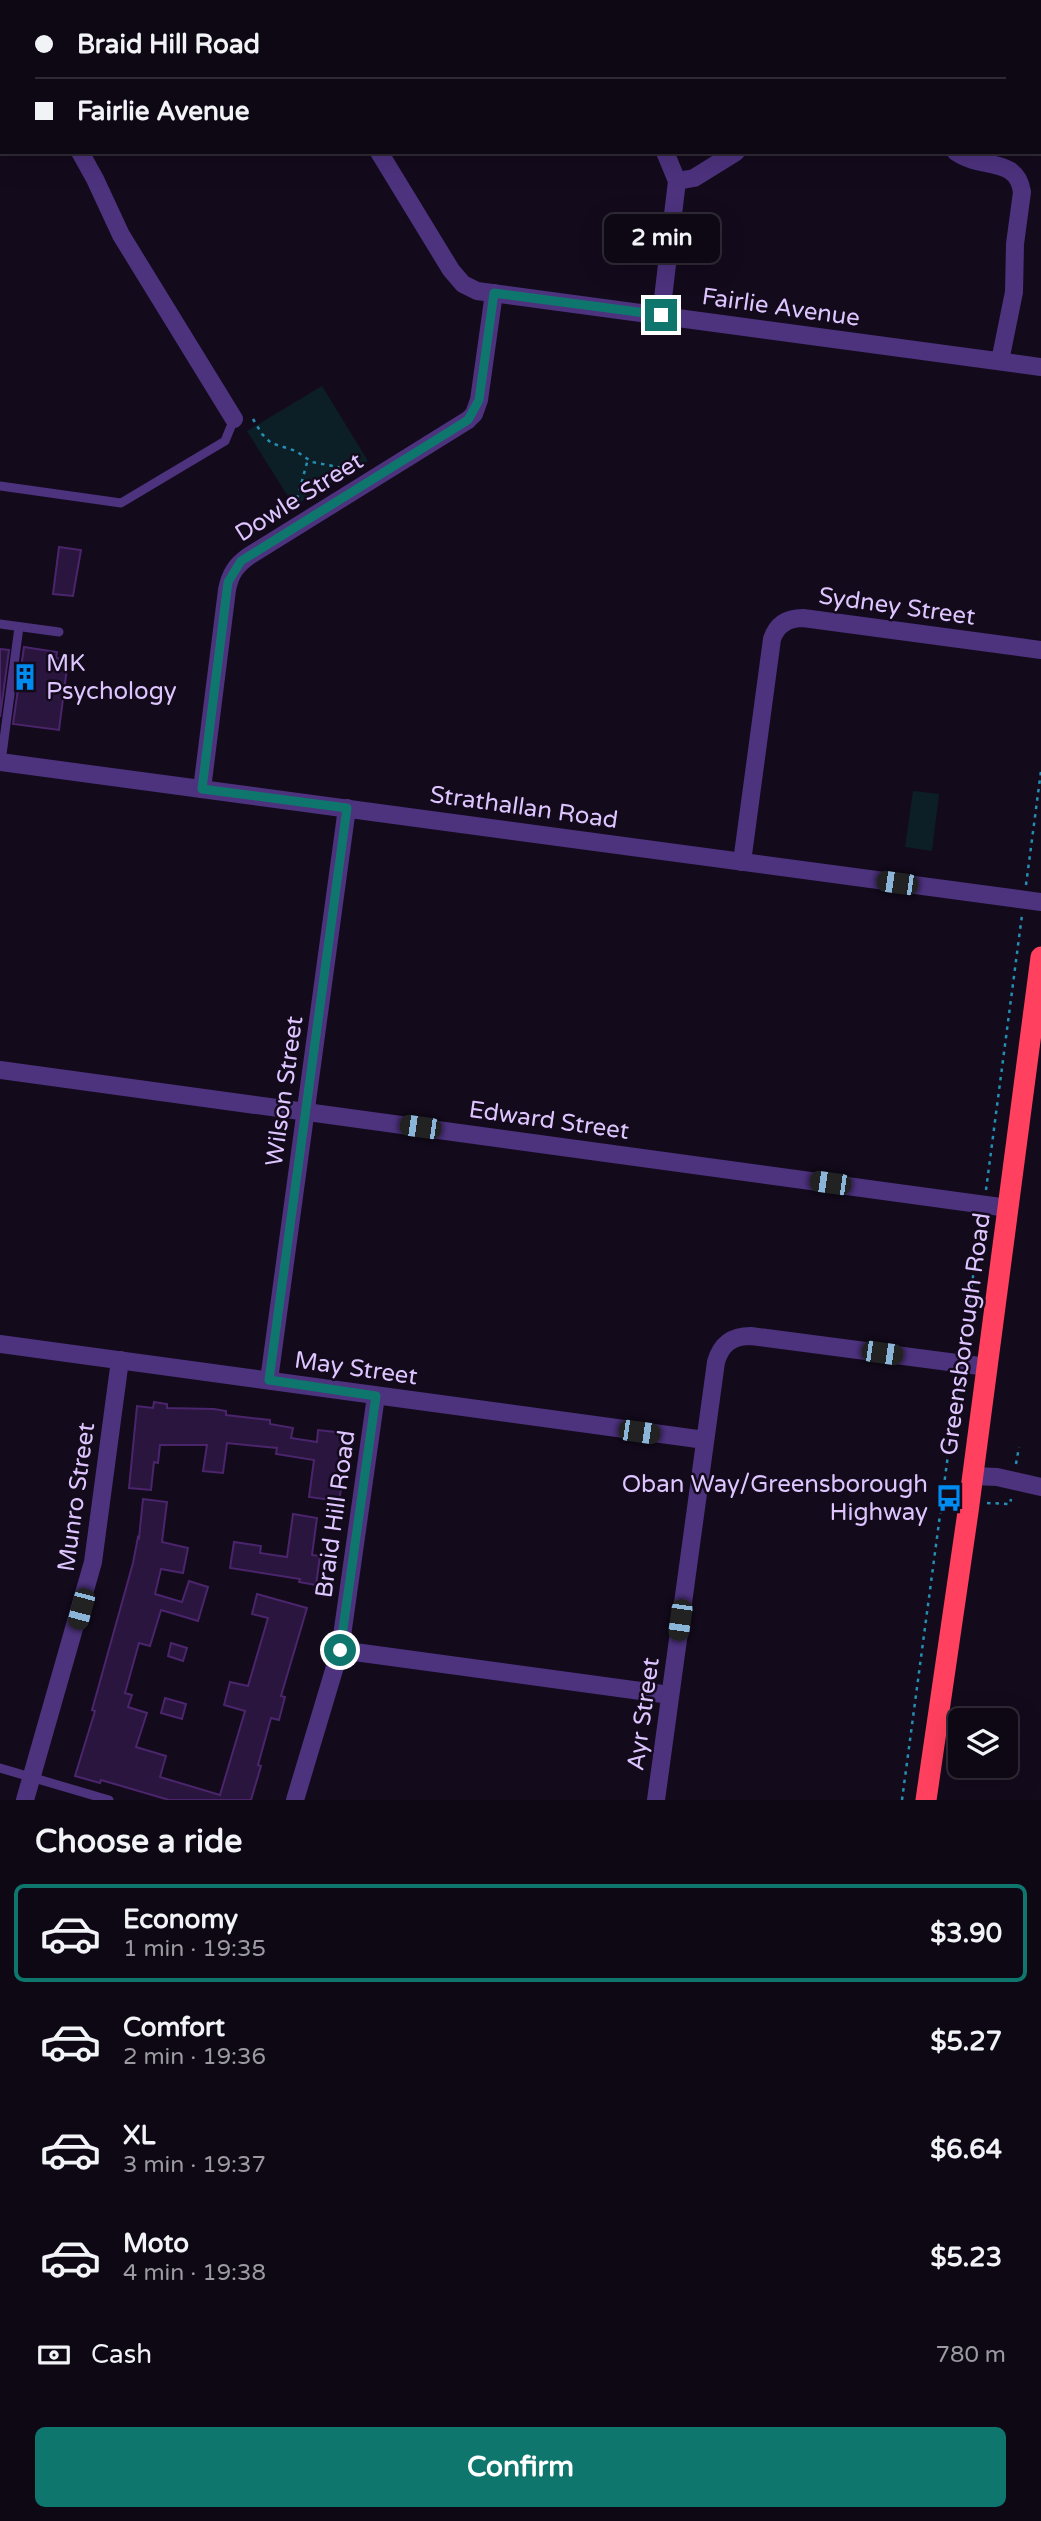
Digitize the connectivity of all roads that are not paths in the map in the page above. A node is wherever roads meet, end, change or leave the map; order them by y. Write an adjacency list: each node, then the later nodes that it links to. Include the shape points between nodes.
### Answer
1 (81, 154): 11 (street, via 121,235)
2 (380, 154): 7 (street, Fairlie Avenue, via 458,279 469,288)
3 (666, 154): 6 (street)
4 (733, 154): 6 (street, via 694,178)
5 (960, 154): 9 (street, via 1010,169 1021,184 1014,292)
6 (677, 181): 8 (street)
7 (494, 293): 8 (street, Fairlie Avenue); 18 (street, Dowle Street, via 479,400 468,420 241,561 232,573)
8 (661, 315): 9 (street, Fairlie Avenue)
9 (1000, 361): 10 (street, Fairlie Avenue)
10 (1041, 367)
11 (234, 419): 12 (lane, via 225,441 121,503)
12 (0, 486)
13 (0, 624): 14 (lane)
14 (19, 627): 15 (lane); 17 (lane)
15 (59, 632)
16 (1041, 650): 20 (street, Sydney Street, via 803,618 782,623 772,639)
17 (1, 762): 18 (street, Strathallan Road)
18 (202, 789): 19 (street, Strathallan Road)
19 (347, 808): 20 (street, Strathallan Road); 24 (street, Wilson Street)
20 (742, 862): 21 (street, Strathallan Road)
21 (1033, 901)
22 (1041, 957): 25 (highway, Greensborough Road)
23 (0, 1070): 24 (street, Edward Street)
24 (306, 1111): 25 (street, Edward Street); 29 (street, Wilson Street)
25 (1008, 1208): 28 (highway, Greensborough Road)
26 (0, 1344): 27 (street, May Street)
27 (120, 1360): 29 (street, May Street); 37 (street, Munro Street, via 93,1562)
28 (988, 1367): 31 (street, Ayr Street, via 751,1336 734,1338 724,1345 716,1363); 32 (highway, Greensborough Road)
29 (269, 1380): 30 (street, May Street)
30 (376, 1396): 31 (street, May Street); 34 (street, Braid Hill Road)
31 (705, 1440): 35 (street, Ayr Street)
32 (973, 1476): 33 (street); 42 (highway, Greensborough Road)
33 (1041, 1487)
34 (340, 1650): 35 (street); 40 (street, Braid Hill Road)
35 (670, 1695): 41 (street, Ayr Street)
36 (0, 1768): 37 (lane)
37 (32, 1777): 38 (street, Munro Street); 39 (lane)
38 (25, 1800)
39 (109, 1800)
40 (295, 1800)
41 (656, 1800)
42 (926, 1800)

